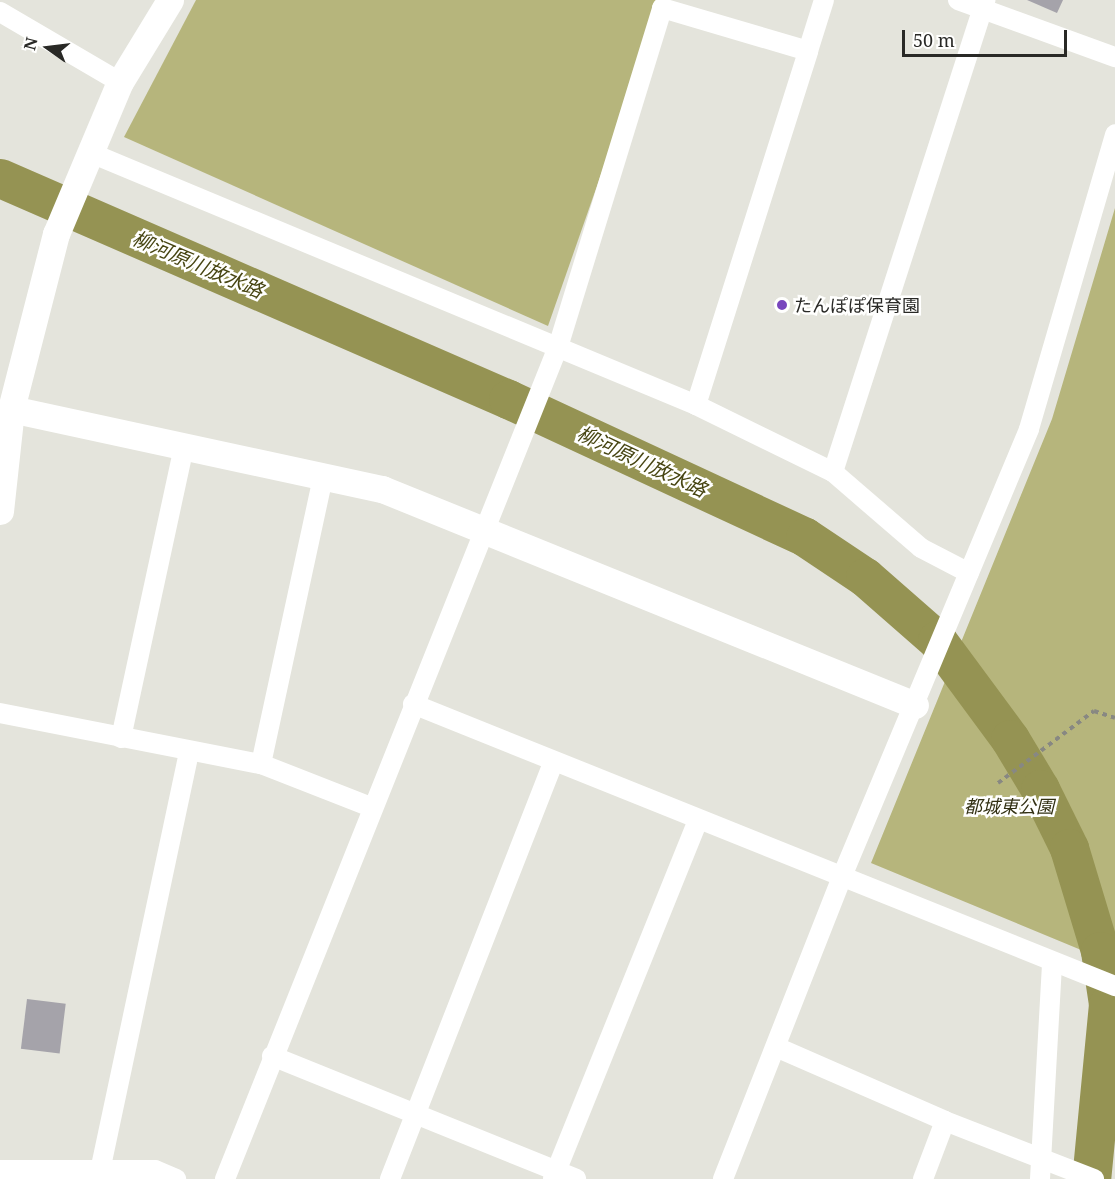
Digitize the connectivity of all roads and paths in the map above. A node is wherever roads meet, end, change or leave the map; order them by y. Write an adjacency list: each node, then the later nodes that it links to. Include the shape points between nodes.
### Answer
1 (170, 0): 8 (street)
2 (824, 0): 6 (street)
3 (958, 0): 4 (street)
4 (983, 5): 7 (street); 15 (street)
5 (0, 12): 8 (street)
6 (808, 51): 11 (street, via 663,8); 12 (street)
7 (1115, 57)
8 (120, 82): 10 (street)
9 (1115, 134): 19 (street, via 1029,429)
10 (91, 153): 11 (street); 13 (street, via 56,234)
11 (555, 354): 12 (street); 18 (street)
12 (696, 405): 15 (street)
13 (6, 409): 14 (street); 17 (street)
14 (184, 447): 16 (street); 24 (street)
15 (833, 472): 19 (street, via 921,549)
16 (323, 477): 18 (street, via 382,489); 27 (street)
17 (0, 510)
18 (483, 531): 20 (street); 21 (street)
19 (969, 573): 21 (street)
20 (413, 704): 26 (street); 29 (street)
21 (915, 705): 31 (street)
22 (0, 713): 24 (street)
23 (1115, 718): 28 (path, via 1094,711)
24 (121, 738): 25 (street)
25 (189, 752): 27 (street); 40 (street)
26 (553, 763): 30 (street); 36 (street)
27 (261, 764): 29 (street)
28 (998, 783)
29 (371, 807): 35 (street)
30 (699, 820): 31 (street); 41 (street)
31 (843, 874): 32 (street); 34 (street)
32 (1052, 961): 33 (street); 38 (street)
33 (1115, 986)
34 (776, 1047): 37 (street); 46 (street)
35 (272, 1056): 36 (street); 43 (street)
36 (416, 1114): 41 (street); 44 (street)
37 (945, 1121): 38 (street); 47 (street)
38 (1042, 1157): 48 (street); 49 (street)
39 (0, 1170): 40 (street)
40 (100, 1171): 42 (street, via 154,1170)
41 (555, 1175): 45 (street)
42 (176, 1179)
43 (225, 1179)
44 (390, 1179)
45 (576, 1179)
46 (723, 1179)
47 (923, 1179)
48 (1040, 1179)
49 (1094, 1179)

